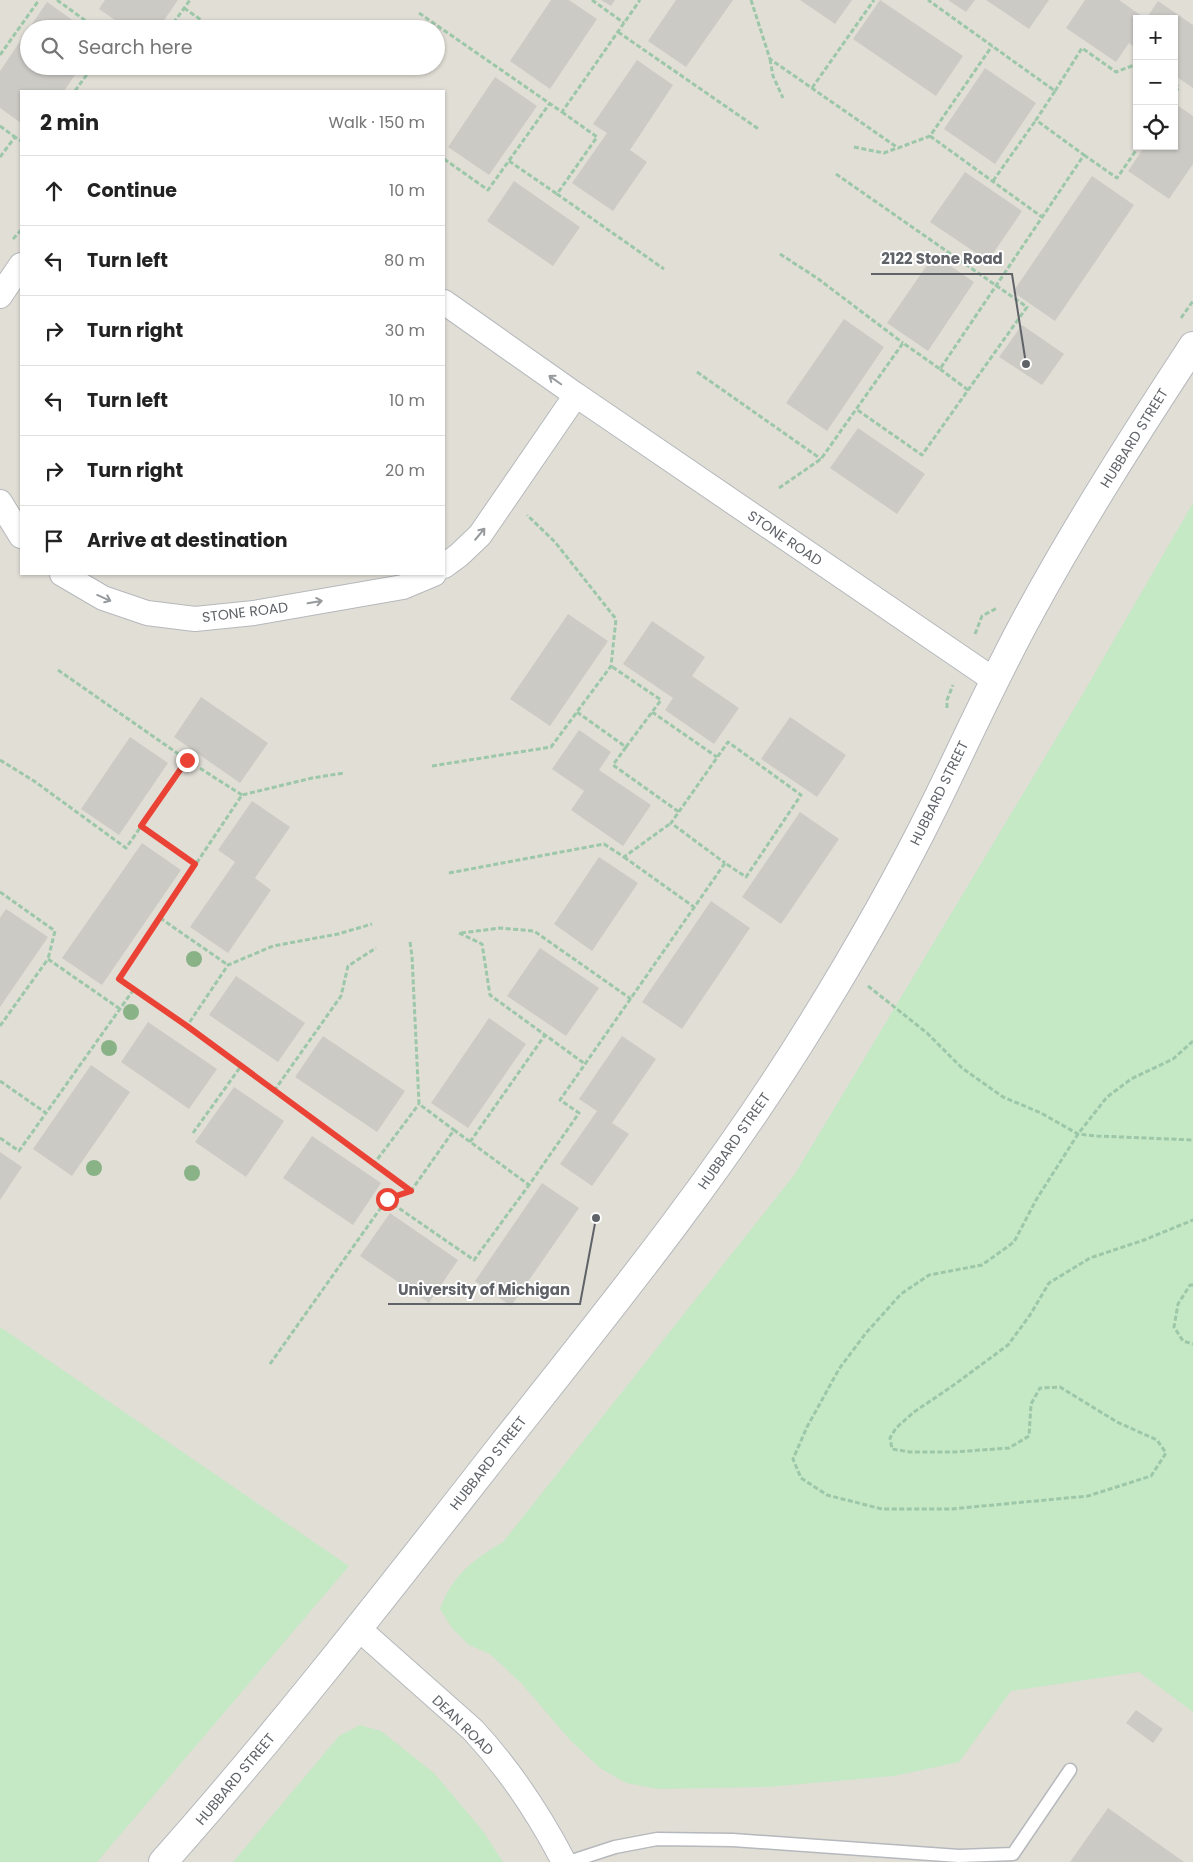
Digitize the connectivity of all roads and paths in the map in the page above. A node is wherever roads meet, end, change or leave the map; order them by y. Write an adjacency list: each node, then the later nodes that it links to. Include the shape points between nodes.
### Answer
1 (38, 0): 11 (path)
2 (57, 0): 12 (path)
3 (190, 0): 9 (path)
4 (592, 0): 16 (path)
5 (640, 0): 16 (path)
6 (751, 0): 22 (path)
7 (874, 0): 25 (path)
8 (928, 0): 20 (path)
9 (184, 8): 13 (path); 14 (path)
10 (419, 13): 15 (path)
11 (24, 20)
12 (85, 20)
13 (175, 20)
14 (201, 20)
15 (429, 20)
16 (624, 23): 19 (path)
17 (20, 26): 21 (path)
18 (445, 31): 29 (path)
19 (618, 32): 30 (path); 33 (path)
20 (992, 46): 27 (path); 34 (path)
21 (0, 55)
22 (770, 59): 25 (path); 28 (path, via 773,76)
23 (1133, 66): 27 (path, via 1116,72 1082,48)
24 (87, 75): 26 (path)
25 (812, 88): 38 (path)
26 (76, 90)
27 (1055, 91): 31 (path)
28 (783, 98)
29 (550, 103): 30 (path); 43 (path)
30 (562, 112): 46 (path, via 597,136)
31 (1036, 120): 40 (path); 45 (path)
32 (0, 126): 35 (path)
33 (760, 130)
34 (930, 136): 38 (path); 45 (path)
35 (15, 137): 36 (path); 41 (path)
36 (20, 140)
37 (854, 147): 38 (path, via 884,153)
38 (898, 148)
39 (1136, 150): 40 (path, via 1117,178)
40 (1084, 155): 47 (path)
41 (0, 157)
42 (445, 160): 43 (path, via 488,190)
43 (509, 161): 46 (path)
44 (836, 174): 51 (path)
45 (993, 182): 47 (path)
46 (557, 194): 50 (path)
47 (1042, 217): 51 (path)
48 (780, 254): 54 (path)
49 (20, 266): 52 (street)
50 (664, 269)
51 (996, 285): 56 (path); 58 (path, via 1027,307)
52 (0, 296)
53 (445, 303): 59 (street, STONE ROAD, one-way to 53)
54 (903, 343): 56 (path); 60 (path)
55 (1193, 346): 71 (street, HUBBARD STREET, via 1068,546)
56 (940, 369): 58 (path)
57 (698, 372): 61 (path)
58 (968, 390): 60 (path, via 922,456)
59 (576, 394): 66 (street, one-way to 59, via 480,535); 71 (street, STONE ROAD)
60 (856, 410): 61 (path)
61 (821, 459): 62 (path)
62 (778, 488)
63 (0, 502): 65 (street)
64 (523, 511): 69 (path, via 555,542 616,618)
65 (20, 534)
66 (445, 565)
67 (64, 575): 68 (street, STONE ROAD, one-way to 68, via 103,598 147,613 195,618 254,613 403,587)
68 (432, 575)
69 (611, 666): 73 (path); 74 (path, via 661,700)
70 (58, 670): 79 (path)
71 (994, 680): 98 (street, HUBBARD STREET, via 896,880)
72 (947, 700): 75 (path)
73 (577, 712): 76 (path); 80 (path, via 550,747)
74 (652, 712): 76 (path); 77 (path)
75 (947, 714)
76 (626, 747): 83 (path, via 613,765)
77 (717, 757): 83 (path); 87 (path, via 728,742 802,795 746,877)
78 (0, 760): 85 (path, via 126,848)
79 (187, 760): 82 (path); 85 (path)
80 (432, 766)
81 (344, 773): 82 (path)
82 (242, 794): 88 (path)
83 (679, 812): 84 (path)
84 (671, 823): 86 (path); 87 (path)
85 (141, 826): 88 (path)
86 (624, 857): 89 (path, via 604,844); 91 (path)
87 (725, 863): 91 (path)
88 (195, 864): 92 (path)
89 (450, 873)
90 (0, 892): 96 (path, via 55,931)
91 (694, 907): 100 (path)
92 (160, 918): 97 (path); 99 (path, via 119,979)
93 (372, 924): 97 (path, via 273,946)
94 (410, 942): 110 (path)
95 (376, 948): 109 (path, via 348,966 341,996)
96 (48, 959): 101 (path); 102 (path)
97 (228, 965): 103 (path)
98 (846, 969): 114 (path, via 927,1033 962,1068 1003,1097); 126 (street, HUBBARD STREET, via 773,1084 674,1225)
99 (134, 989): 101 (path); 103 (path)
100 (631, 999): 104 (path, via 534,931 500,928 459,933 482,944 490,995); 106 (path)
101 (120, 1009): 111 (path)
102 (0, 1026)
103 (187, 1026): 107 (path)
104 (545, 1035): 106 (path); 117 (path)
105 (1193, 1041): 114 (path, via 1173,1059 1132,1079 1107,1097)
106 (585, 1064): 119 (path, via 560,1100 579,1113)
107 (241, 1066): 109 (path); 113 (path)
108 (0, 1081): 111 (path)
109 (274, 1091): 118 (path)
110 (419, 1104): 112 (path); 118 (path)
111 (46, 1113): 115 (path, via 19,1151)
112 (454, 1130): 117 (path); 120 (path)
113 (193, 1133)
114 (1078, 1134): 116 (path); 122 (path, via 1014,1242 982,1265 929,1275 901,1294 866,1333 840,1369 807,1427 793,1459 801,1478 827,1494 882,1509 951,1509 1088,1496 1151,1476 1166,1453 1157,1440 1117,1422 1060,1387 1040,1388 1031,1404 1029,1436 1009,1448 910,1452 892,1449 890,1438 914,1412 1008,1344 1049,1283 1090,1258)
115 (0, 1138)
116 (1193, 1140)
117 (470, 1142): 119 (path)
118 (373, 1165): 120 (path)
119 (529, 1185): 121 (path, via 474,1260)
120 (411, 1191): 121 (path)
121 (387, 1199): 125 (path)
122 (1193, 1220)
123 (1193, 1285): 124 (path, via 1178,1304 1174,1327 1183,1341)
124 (1193, 1344)
125 (270, 1364)
126 (359, 1629): 129 (street, HUBBARD STREET, via 229,1788); 130 (street, DEAN ROAD, via 490,1748 528,1799)
127 (1070, 1770): 128 (lane, via 1014,1854)
128 (986, 1859): 131 (lane, via 733,1840 657,1839 615,1847)
129 (163, 1862)
130 (564, 1862)
131 (570, 1862)

